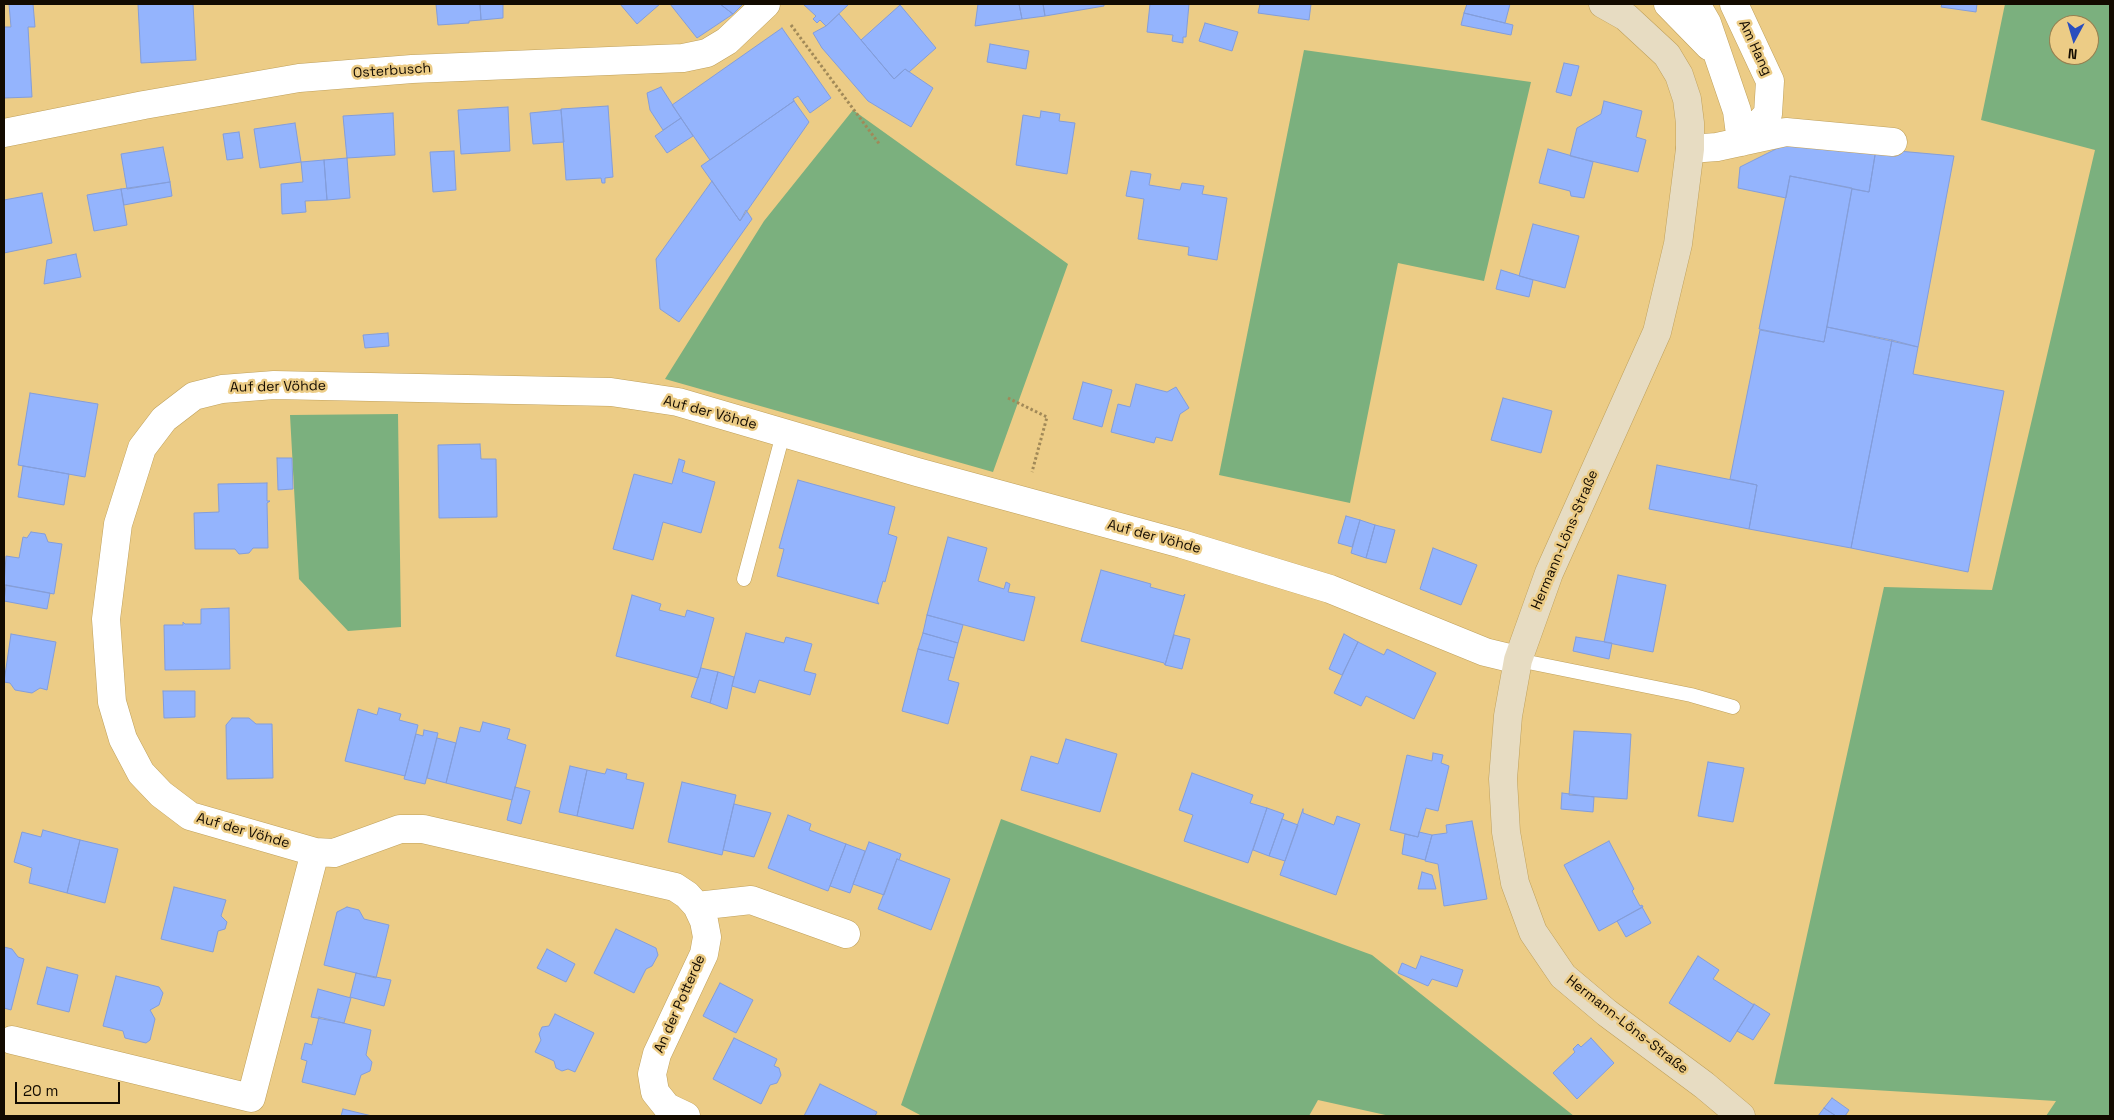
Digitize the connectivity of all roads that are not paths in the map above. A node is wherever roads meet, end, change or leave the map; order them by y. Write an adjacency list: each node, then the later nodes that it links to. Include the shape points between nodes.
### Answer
1 (1603, 4): 10 (street, Hermann-Löns-Straße, via 1626,17 1667,55 1679,75 1687,99)
2 (1668, 4): 6 (street)
3 (1696, 4): 6 (street, via 1707,23)
4 (1734, 4): 8 (street, Am Hang, via 1770,81 1768,114)
5 (776, 12): 7 (street, Osterbusch, via 708,53 683,58 412,69 299,78)
6 (1716, 52): 8 (street, via 1737,111)
7 (4, 133)
8 (1741, 142): 9 (street, via 1786,132); 10 (street)
9 (1893, 142)
10 (1690, 149): 13 (street, Hermann-Löns-Straße, via 1678,244 1657,332 1549,573)
11 (783, 434): 12 (lane); 13 (street, Auf der Vöhde, via 1182,544 1330,589 1485,652); 15 (street, Auf der Vöhde, via 678,402 611,392 274,385 222,389 194,396 164,419 142,448 118,524 108,600 106,618 112,702 123,739 141,773 161,794 190,816)
12 (744, 579)
13 (1518, 660): 14 (lane, via 1681,693); 20 (street, Hermann-Löns-Straße, via 1508,716 1503,788 1506,832 1515,882 1533,932 1563,976)
14 (1733, 707)
15 (315, 852): 16 (street, Auf der Vöhde, via 334,853 400,829 423,829 675,887); 18 (street, via 251,1098)
16 (698, 906): 17 (street, via 752,900); 19 (street, An der Potterde, via 707,937 704,954 657,1054 652,1074 655,1092 666,1107)
17 (846, 934)
18 (12, 1040)
19 (686, 1116)
20 (1741, 1116)

